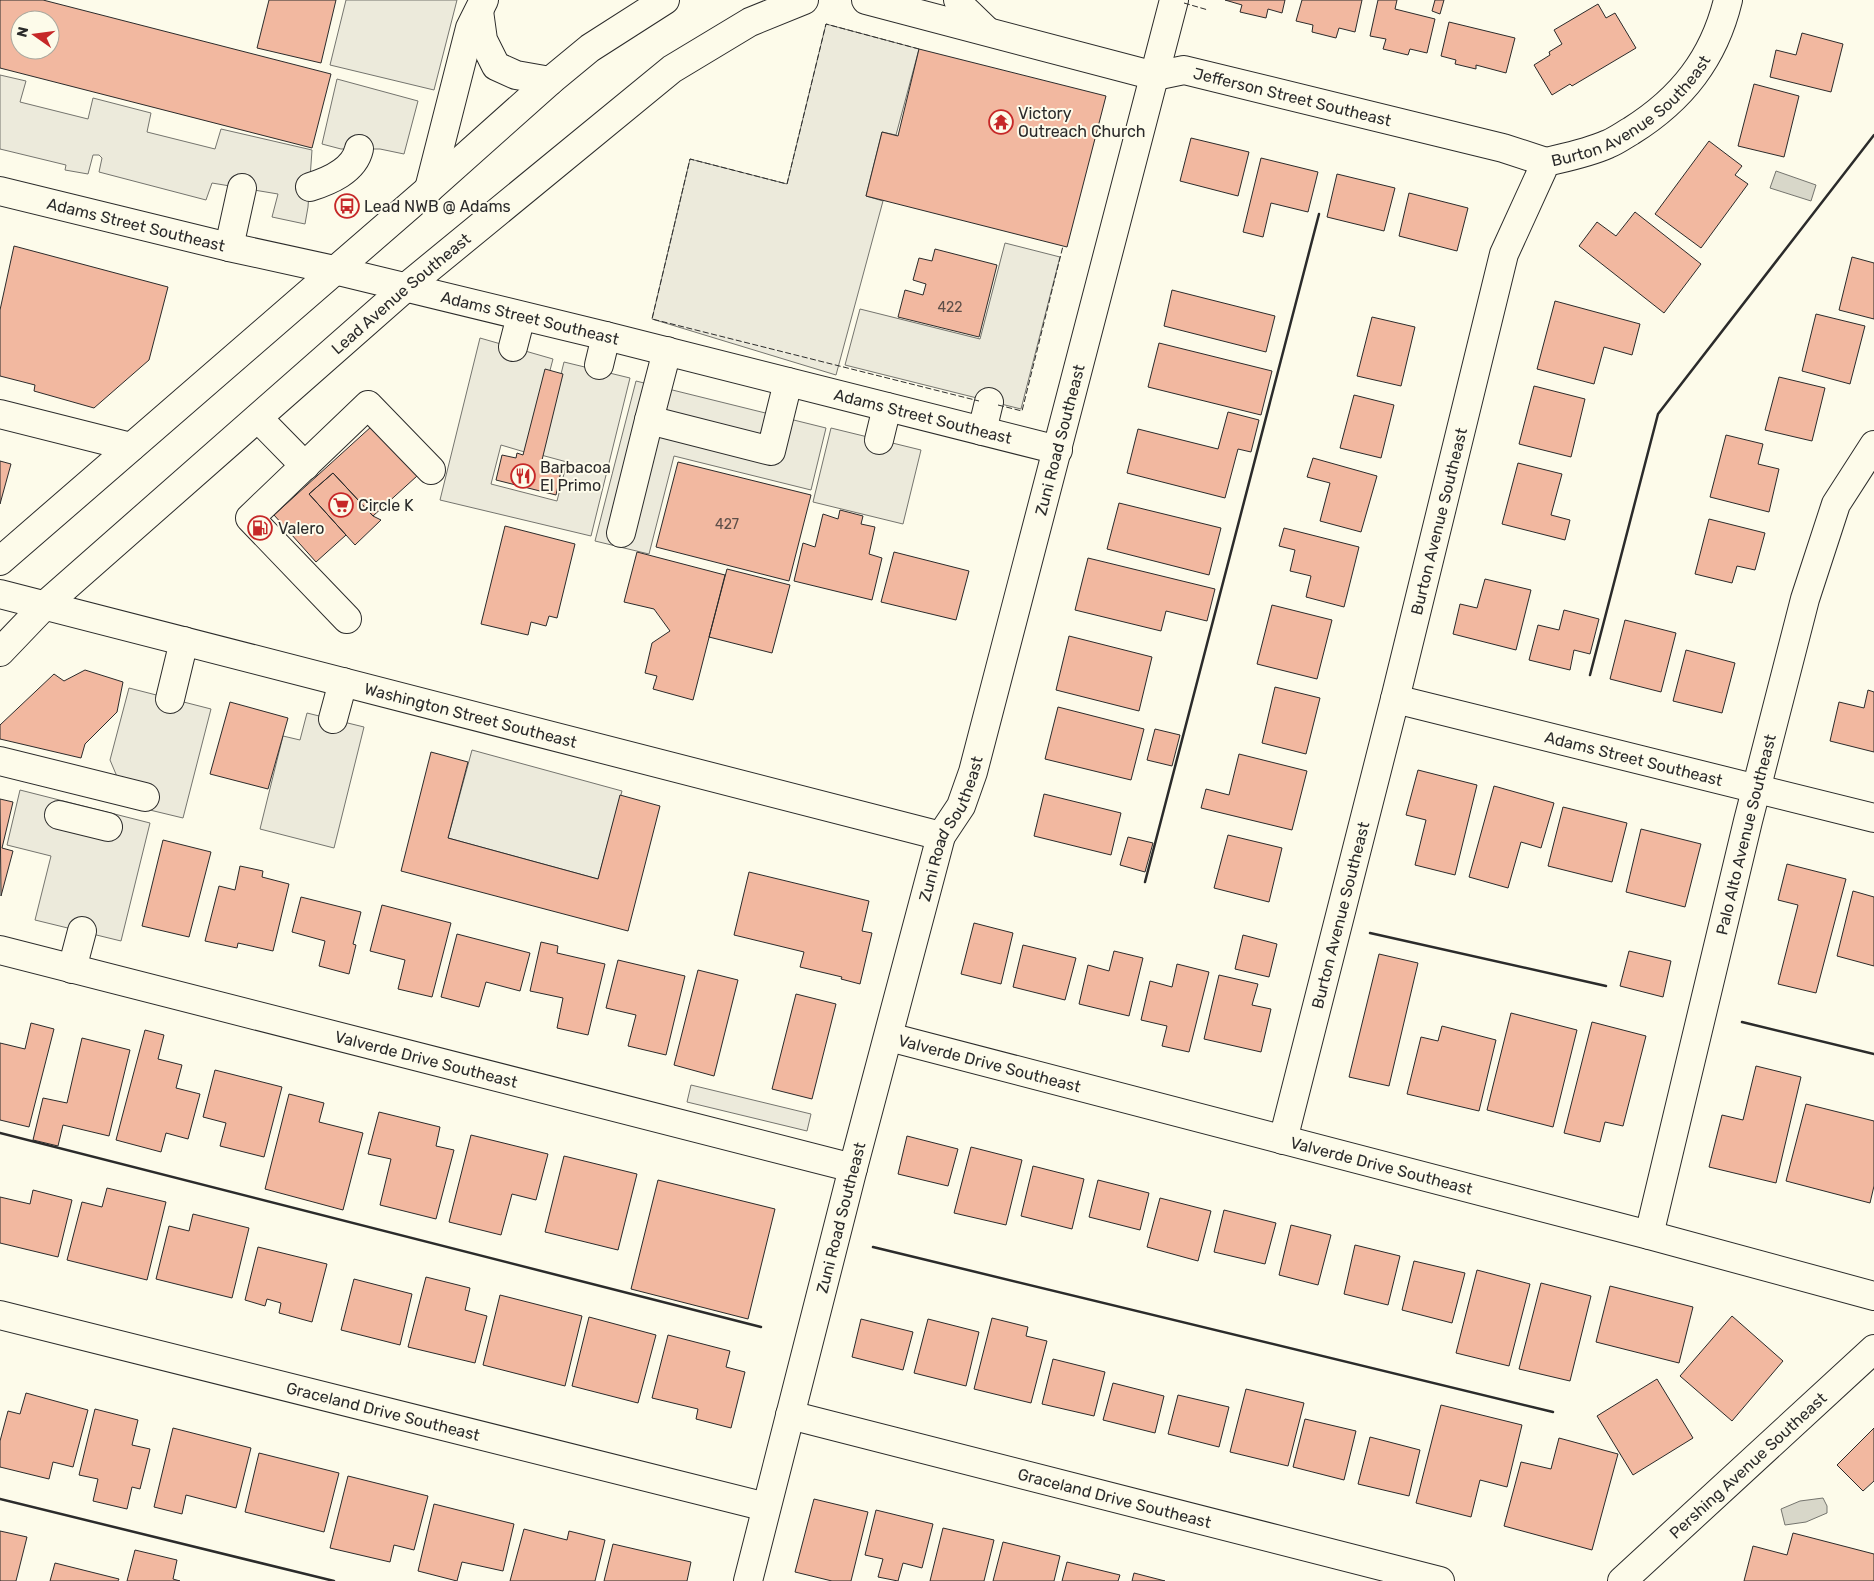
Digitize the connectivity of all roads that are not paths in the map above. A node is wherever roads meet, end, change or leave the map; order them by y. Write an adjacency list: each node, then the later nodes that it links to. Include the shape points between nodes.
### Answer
1 (665, 0): 10 (street, via 590,48)
2 (804, 0): 19 (street, Lead Avenue Southeast, via 750,22 672,69)
3 (866, 0): 8 (street, Jefferson Street Southeast)
4 (958, 0): 8 (street)
5 (1174, 0): 9 (street, Zuni Road Southeast)
6 (1728, 0): 12 (street, Burton Avenue Southeast, via 1723,22 1700,68 1675,99 1609,144)
7 (482, 5): 10 (street, via 483,40 496,66 516,75); 15 (street, via 470,28)
8 (988, 32): 9 (street, Jefferson Street Southeast)
9 (1155, 76): 12 (street, Jefferson Street Southeast, via 1184,70 1494,146); 35 (street, Zuni Road Southeast)
10 (550, 81): 15 (street)
11 (359, 149): 14 (street, via 358,156 347,169)
12 (1546, 162): 47 (street, Burton Avenue Southeast, via 1504,254)
13 (242, 188): 17 (street)
14 (310, 188)
15 (429, 189): 18 (street)
16 (0, 191): 17 (street, Adams Street Southeast)
17 (229, 247): 18 (street, Adams Street Southeast)
18 (334, 270): 19 (street, Adams Street Southeast); 34 (street)
19 (405, 288): 20 (street, Adams Street Southeast); 29 (street, Lead Avenue Southeast)
20 (521, 316): 21 (street, Adams Street Southeast); 22 (street)
21 (606, 336): 23 (street, Adams Street Southeast); 24 (street)
22 (513, 348)
23 (667, 351): 25 (street, Adams Street Southeast); 30 (street)
24 (599, 365)
25 (788, 382): 27 (street, Adams Street Southeast); 30 (street, via 771,451)
26 (989, 402): 31 (street)
27 (887, 407): 31 (street, Adams Street Southeast); 32 (street)
28 (0, 414): 34 (street)
29 (258, 418): 36 (street); 41 (street, Lead Avenue Southeast)
30 (649, 420): 38 (street)
31 (982, 431): 35 (street, Adams Street Southeast)
32 (879, 440)
33 (1874, 445): 50 (street, Palo Alto Avenue Southeast, via 1836,504 1805,599)
34 (131, 447): 39 (street)
35 (1058, 450): 55 (street, Zuni Road Southeast, via 973,772 961,806)
36 (305, 466): 37 (street, via 368,404); 42 (street, via 250,518)
37 (431, 470)
38 (621, 533)
39 (0, 560)
40 (0, 594): 41 (street, Washington Street Southeast)
41 (46, 605): 43 (street, Washington Street Southeast); 44 (street, Lead Avenue Southeast)
42 (347, 619)
43 (184, 641): 45 (street, Washington Street Southeast); 46 (street)
44 (0, 652)
45 (343, 682): 48 (street); 55 (street, Washington Street Southeast)
46 (170, 699)
47 (1395, 699): 50 (street, Adams Street Southeast); 60 (street, Burton Avenue Southeast)
48 (333, 719)
49 (0, 761): 51 (street)
50 (1756, 788): 53 (street, Adams Street Southeast); 62 (street, Palo Alto Avenue Southeast)
51 (145, 797)
52 (59, 815): 54 (street)
53 (1874, 818)
54 (108, 827)
55 (941, 836): 59 (street, Zuni Road Southeast)
56 (82, 931): 58 (street)
57 (0, 950): 58 (street, Valverde Drive Southeast)
58 (72, 969): 61 (street, Valverde Drive Southeast)
59 (889, 1037): 60 (street, Valverde Drive Southeast); 61 (street, Zuni Road Southeast)
60 (1283, 1140): 62 (street, Valverde Drive Southeast)
61 (853, 1168): 66 (street, Zuni Road Southeast)
62 (1649, 1235): 63 (street, Valverde Drive Southeast)
63 (1874, 1296)
64 (0, 1315): 67 (street, Graceland Drive Southeast)
65 (1874, 1349): 70 (street, Pershing Avenue Southeast)
66 (790, 1415): 67 (street, Zuni Road Southeast); 69 (street, Graceland Drive Southeast)
67 (766, 1507): 68 (street, Zuni Road Southeast)
68 (748, 1581)
69 (1440, 1581)
70 (1622, 1581)

